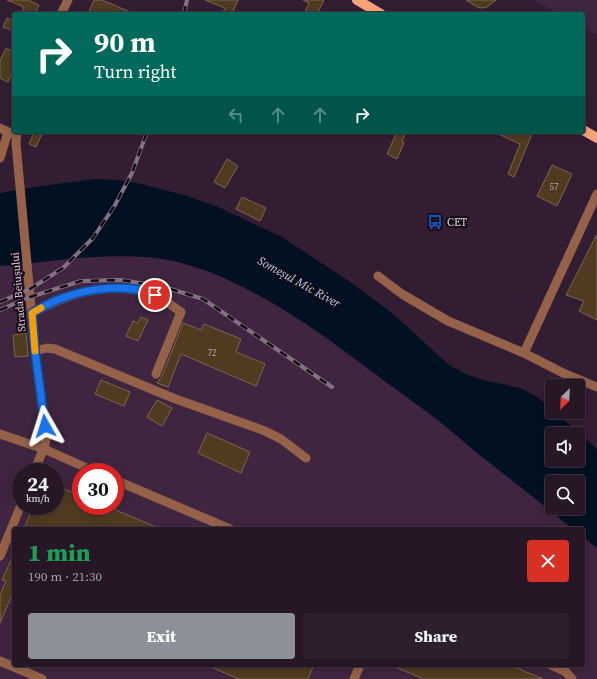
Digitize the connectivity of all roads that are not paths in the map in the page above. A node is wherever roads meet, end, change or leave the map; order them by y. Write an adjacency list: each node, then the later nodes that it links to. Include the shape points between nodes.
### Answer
1 (68, 0): 3 (street)
2 (357, 0): 4 (main road)
3 (63, 12)
4 (378, 12)
5 (585, 131): 7 (main road)
6 (11, 134): 8 (street); 11 (street, Strada Beiușului)
7 (597, 138)
8 (0, 156)
9 (597, 194): 13 (street)
10 (378, 276): 13 (street, via 402,294 448,321)
11 (32, 313): 12 (street, Strada Beiușului); 14 (street, via 60,299 91,290 118,288 146,291 165,300 181,312)
12 (35, 351): 17 (street, Strada Beiușului, via 46,438); 18 (street, via 46,348 54,350 173,398 265,431 281,439)
13 (524, 353): 15 (street)
14 (156, 374)
15 (597, 387)
16 (0, 434): 17 (street)
17 (44, 450): 19 (street); 20 (street)
18 (306, 458)
19 (38, 463)
20 (75, 463)
21 (124, 484): 23 (street)
22 (17, 515): 24 (street)
23 (225, 527)
24 (0, 556)
25 (0, 661): 26 (street)
26 (12, 666)
27 (14, 667): 30 (street)
28 (359, 667): 31 (street)
29 (555, 667): 32 (street, via 566,672)
30 (42, 679)
31 (354, 679)
32 (572, 679)

